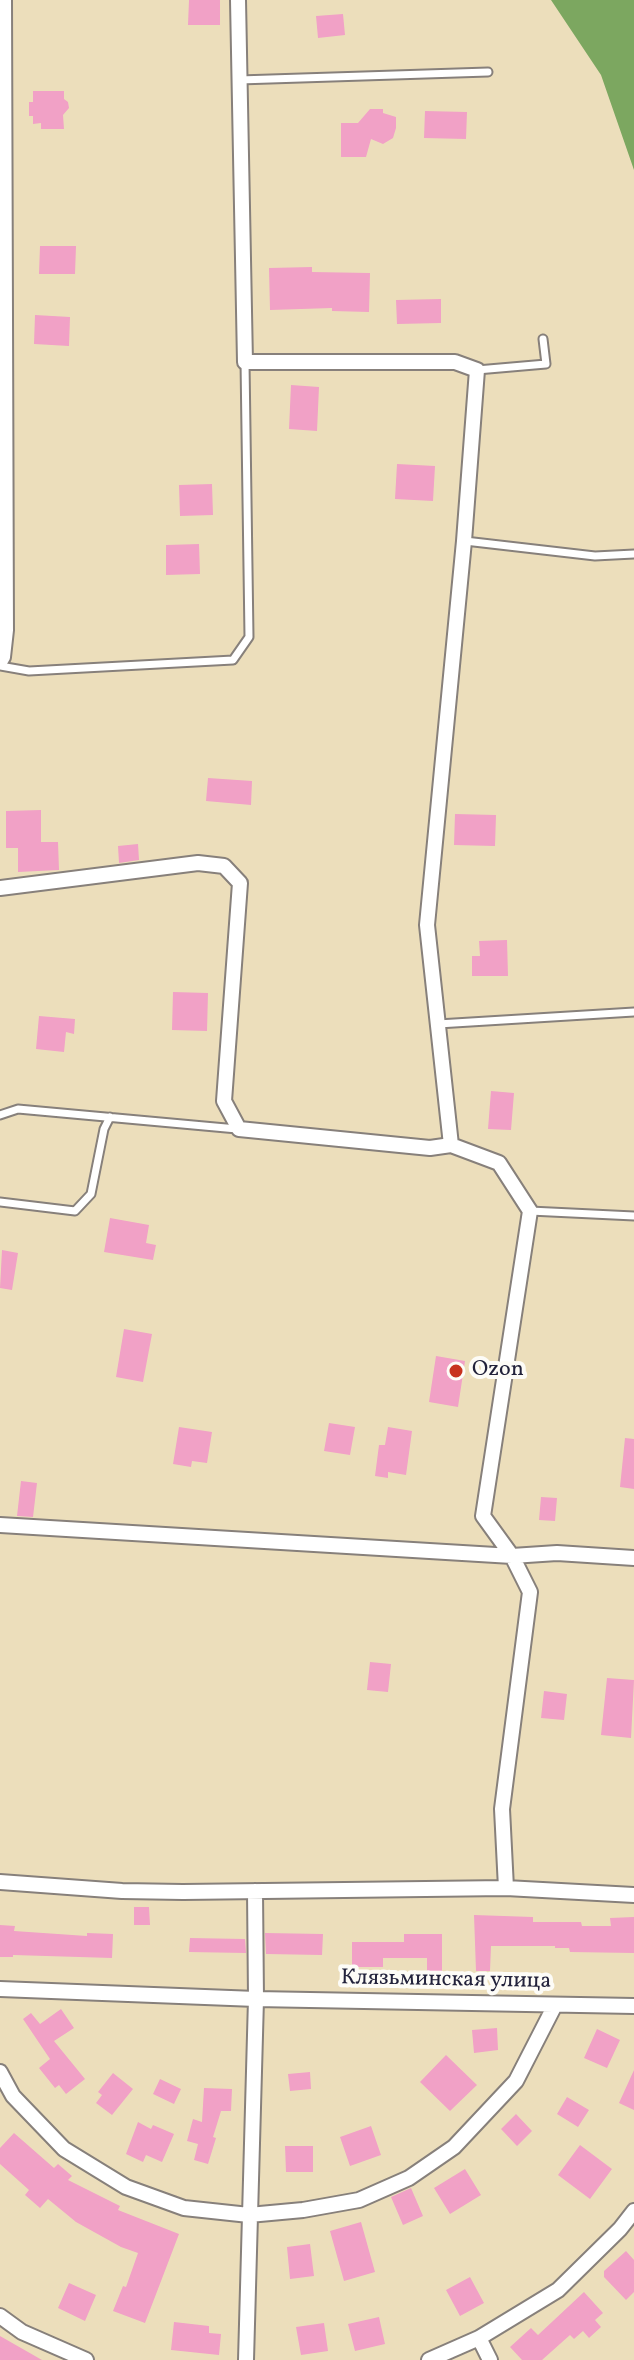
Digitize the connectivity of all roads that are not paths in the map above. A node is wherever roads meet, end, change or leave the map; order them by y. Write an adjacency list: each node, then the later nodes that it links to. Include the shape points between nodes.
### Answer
1 (4, 0): 10 (street, via 6,630)
2 (238, 0): 4 (street)
3 (488, 72): 4 (lane)
4 (239, 80): 6 (street)
5 (543, 339): 7 (lane, via 546,364)
6 (245, 362): 7 (street, via 455,362); 10 (lane, via 249,637 233,660 29,671)
7 (477, 370): 8 (street)
8 (464, 541): 9 (lane, via 595,556); 13 (street, via 427,925)
9 (634, 554)
10 (0, 664)
11 (0, 888): 16 (street, via 198,863 224,866 240,883 224,1101)
12 (634, 1012): 13 (lane)
13 (438, 1024): 17 (street)
14 (0, 1115): 15 (lane, via 18,1109)
15 (110, 1117): 16 (lane); 18 (lane, via 91,1194 75,1211)
16 (239, 1129): 17 (street, via 430,1148)
17 (451, 1145): 19 (street, via 499,1163)
18 (0, 1202)
19 (530, 1211): 20 (lane); 22 (street, via 483,1516)
20 (634, 1216)
21 (0, 1525): 22 (street)
22 (512, 1556): 23 (street); 25 (street, via 530,1592 502,1809)
23 (634, 1558)
24 (0, 1882): 26 (street, via 122,1891)
25 (506, 1888): 26 (street); 27 (street)
26 (255, 1891): 29 (street)
27 (634, 1895)
28 (0, 1989): 29 (street, Клязьминская улица)
29 (256, 1999): 30 (street, Клязьминская улица); 34 (street)
30 (555, 2005): 31 (street, Клязьминская улица); 34 (street, via 516,2081 454,2147 409,2178 359,2200)
31 (634, 2006)
32 (0, 2072): 34 (street, via 13,2096 64,2149 126,2187 184,2208)
33 (634, 2211): 36 (street, via 558,2290)
34 (249, 2215): 38 (street)
35 (0, 2316): 37 (street, via 22,2332)
36 (479, 2338): 39 (street); 40 (street)
37 (86, 2360)
38 (246, 2360)
39 (429, 2360)
40 (490, 2360)

